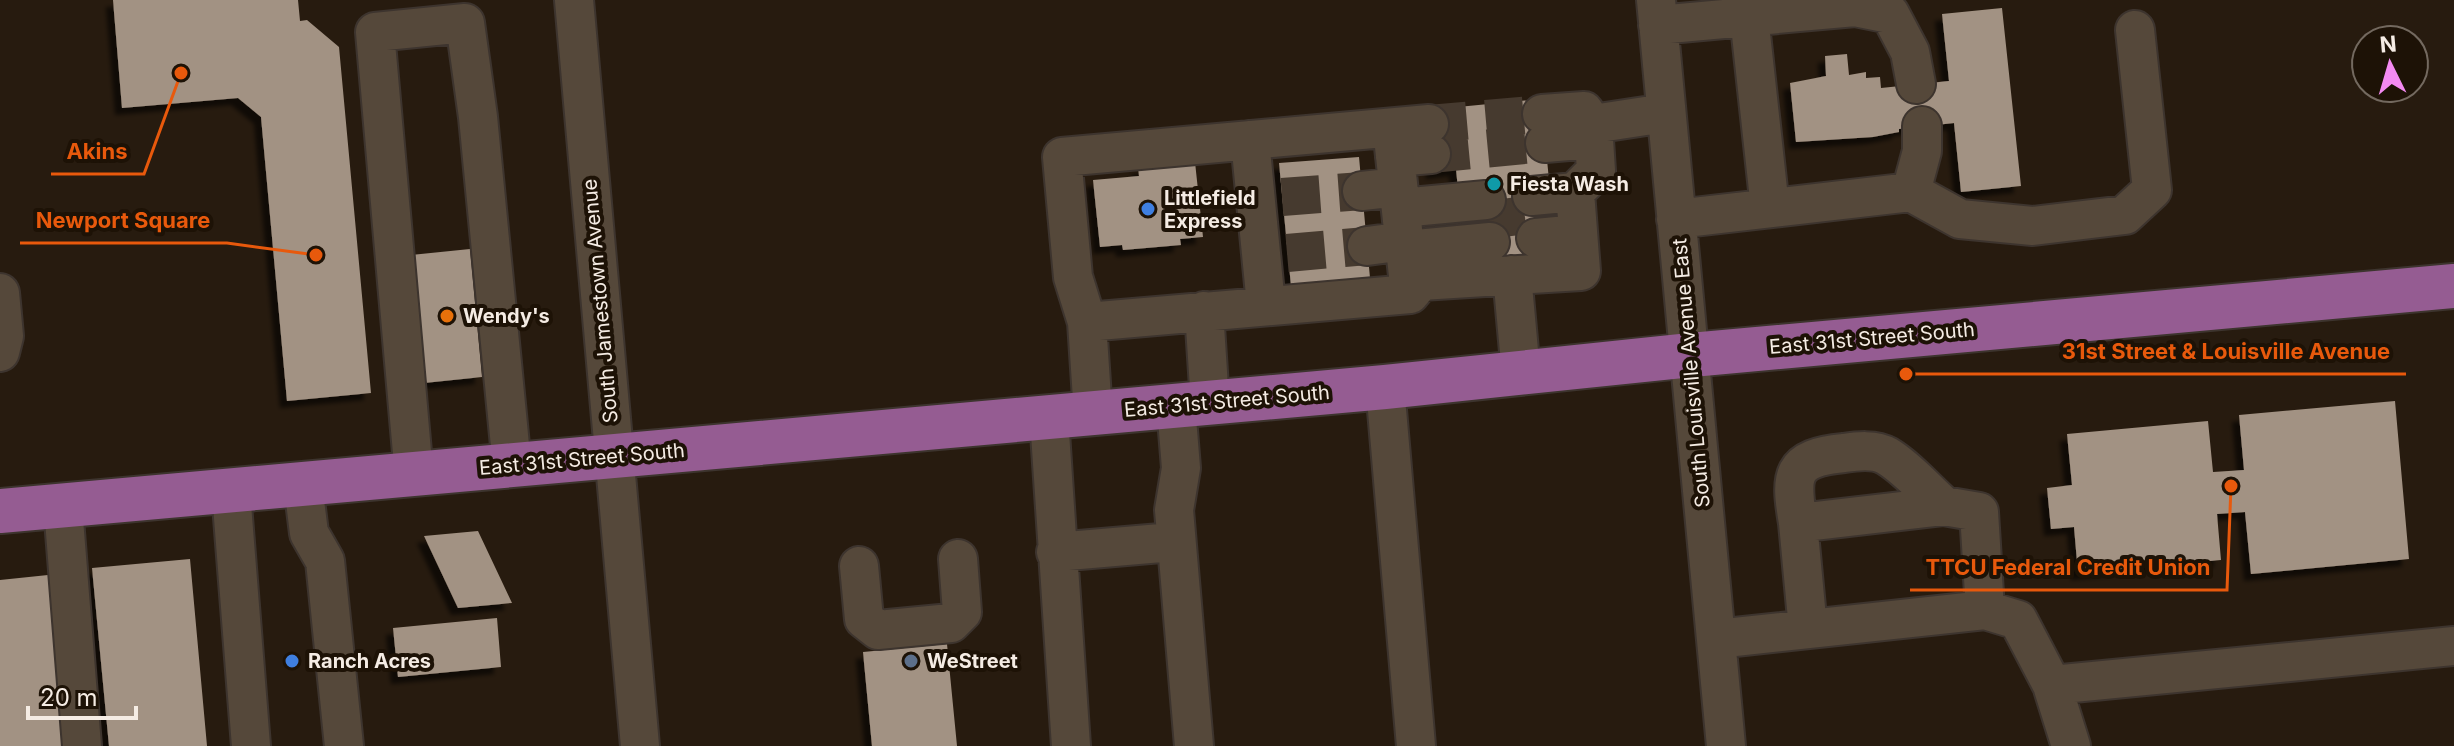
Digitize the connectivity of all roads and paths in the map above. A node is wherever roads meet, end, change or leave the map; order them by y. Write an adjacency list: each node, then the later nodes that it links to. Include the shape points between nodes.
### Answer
1 (574, 0): 33 (street, South Jamestown Avenue)
2 (1657, 12): 3 (street); 6 (street, South Louisville Avenue East)
3 (1749, 16): 5 (street, via 1855,7 1890,14 1910,52); 13 (street)
4 (2135, 30): 12 (street, via 2152,190 2125,215 2033,226 1960,219)
5 (1916, 84)
6 (1665, 113): 9 (street); 16 (street, South Louisville Avenue East)
7 (1922, 126): 12 (street, via 1922,151)
8 (1544, 128): 9 (street, via 1584,111)
9 (1592, 131): 14 (street, via 1596,171)
10 (1250, 140): 11 (street); 23 (street, via 1270,199 1274,254); 25 (street, via 1062,157 1073,277)
11 (1402, 187): 17 (street); 18 (street); 22 (street)
12 (1911, 192): 13 (street)
13 (1770, 208): 16 (street)
14 (1576, 212): 15 (street); 19 (street, via 1581,271)
15 (1534, 216)
16 (1676, 219): 27 (street, South Louisville Avenue East)
17 (1488, 221)
18 (1367, 246)
19 (1512, 275): 22 (street, via 1421,281); 28 (street)
20 (2454, 286): 27 (main road, East 31st Street South)
21 (0, 293): 26 (street)
22 (1410, 294): 23 (street)
23 (1266, 305): 24 (street)
24 (1204, 311): 25 (street); 30 (street)
25 (1087, 322): 31 (street)
26 (0, 352)
27 (1691, 355): 28 (main road, East 31st Street South); 48 (street, South Louisville Avenue East)
28 (1521, 373): 29 (main road, East 31st Street South)
29 (1385, 387): 30 (main road, East 31st Street South); 57 (street)
30 (1193, 404): 31 (main road, East 31st Street South); 56 (street, via 1174,510)
31 (1093, 414): 32 (main road, East 31st Street South)
32 (1049, 418): 33 (main road, East 31st Street South); 43 (street)
33 (614, 456): 34 (main road, East 31st Street South); 54 (street, South Jamestown Avenue)
34 (512, 466): 35 (main road, East 31st Street South); 35 (street, via 465,23 375,32)
35 (414, 475): 36 (main road, East 31st Street South)
36 (303, 485): 37 (main road, East 31st Street South); 53 (street, via 309,533 325,561)
37 (231, 492): 39 (main road, East 31st Street South); 52 (street)
38 (1944, 506): 41 (street); 41 (street, via 1886,455 1863,451 1815,456 1799,467 1792,484); 46 (street, via 1979,512)
39 (63, 507): 40 (main road, East 31st Street South); 51 (street)
40 (0, 511)
41 (1798, 523): 47 (street)
42 (1161, 543): 43 (street)
43 (1056, 552): 55 (street)
44 (958, 559): 45 (street, via 962,612 951,623 878,630 864,619)
45 (859, 566)
46 (1985, 610): 47 (street); 50 (street, via 2018,620)
47 (1808, 629): 48 (street)
48 (1716, 639): 58 (street, South Louisville Avenue East)
49 (2454, 646): 50 (street)
50 (2052, 685): 59 (street)
51 (82, 746)
52 (251, 746)
53 (344, 746)
54 (640, 746)
55 (1071, 746)
56 (1194, 746)
57 (1416, 746)
58 (1726, 746)
59 (2071, 746)

